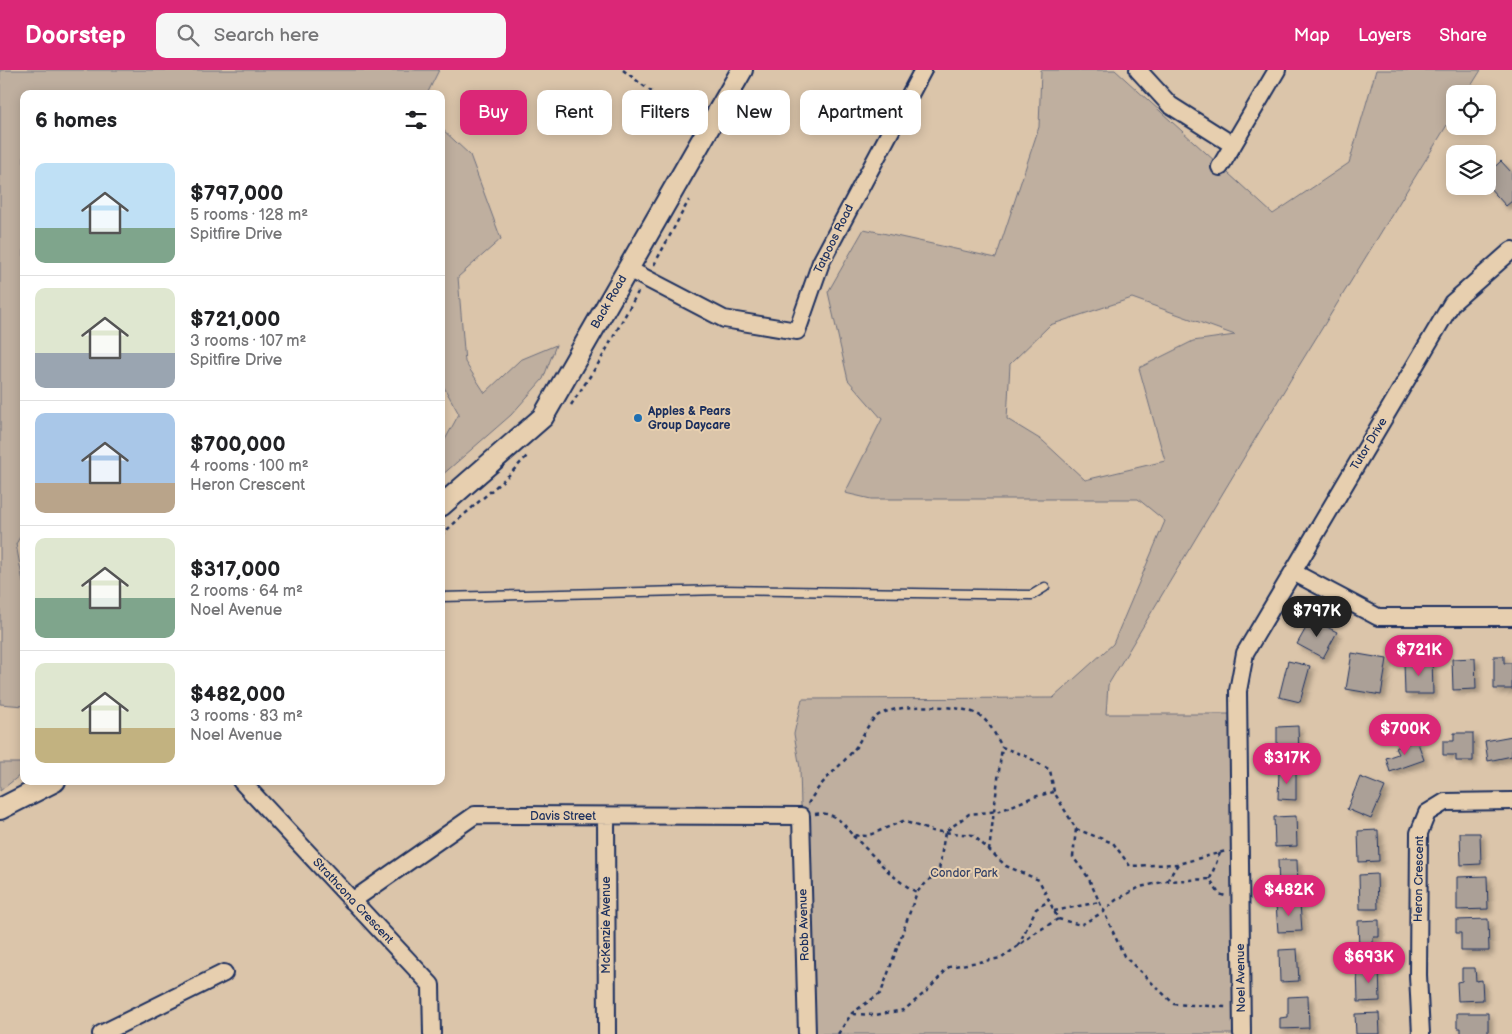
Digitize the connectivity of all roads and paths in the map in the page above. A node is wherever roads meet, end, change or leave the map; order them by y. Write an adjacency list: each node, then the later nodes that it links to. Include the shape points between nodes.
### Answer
1 (623, 70): 6 (path, via 665,102 684,125)
2 (742, 70): 6 (street, Back Road)
3 (923, 70): 10 (street, Tatpoos Road, via 821,262 797,330 724,319)
4 (1138, 70): 7 (street, via 1170,105)
5 (1277, 70): 7 (street)
6 (703, 139): 10 (street, Back Road)
7 (1233, 145): 8 (street)
8 (1220, 167)
9 (1512, 250): 12 (street, Tutor Drive, via 1452,303)
10 (628, 269): 11 (street, Back Road, via 543,417)
11 (445, 503)
12 (1293, 572): 15 (street, via 1378,618); 16 (street, Tutor Drive)
13 (1045, 587): 14 (lane, via 1032,595 722,590)
14 (445, 597)
15 (1512, 617)
16 (1245, 653): 29 (street, Noel Avenue, via 1238,691)
17 (1002, 747): 20 (path, via 1050,770); 23 (path); 25 (path, via 994,731 978,714 957,708 907,707 876,716 853,751 818,785)
18 (47, 785): 22 (street)
19 (245, 785): 36 (street, Strathcona Crescent)
20 (1054, 792): 23 (path); 26 (path)
21 (1512, 801): 53 (street, Heron Crescent, via 1445,802 1428,813 1419,833)
22 (0, 809)
23 (993, 812): 27 (path, via 969,814); 30 (path)
24 (606, 816): 25 (street, Davis Street); 36 (street, Davis Street, via 475,815); 49 (street, McKenzie Avenue)
25 (801, 816): 28 (path, via 823,812 842,820); 50 (street, Robb Avenue)
26 (1076, 829): 32 (path, via 1113,843 1130,866); 39 (path, via 1073,857 1088,878)
27 (945, 832): 28 (path, via 903,821 866,836); 30 (path, via 973,835); 35 (path, via 939,870)
28 (852, 835): 35 (path, via 902,886)
29 (1240, 846): 31 (path); 38 (street, Noel Avenue)
30 (989, 851): 37 (path, via 1006,866 1039,880)
31 (1220, 853): 32 (path); 33 (path)
32 (1178, 864): 34 (path)
33 (1210, 879): 34 (path); 38 (path, via 1219,894)
34 (1167, 881): 41 (path, via 1140,886)
35 (917, 892): 46 (path, via 881,993)
36 (352, 901): 48 (street, Strathcona Crescent, via 431,985)
37 (1048, 901): 40 (path); 43 (path, via 1036,909)
38 (1240, 901): 45 (street, Noel Avenue)
39 (1098, 902): 40 (path); 41 (path)
40 (1054, 911): 42 (path)
41 (1103, 912): 42 (path, via 1081,924); 45 (path, via 1124,956 1174,1004)
42 (1058, 919): 43 (path)
43 (1017, 948): 46 (path, via 1002,958 949,967 904,1010 875,1015)
44 (224, 973): 47 (street)
45 (1242, 1007): 52 (street, Noel Avenue)
46 (852, 1013): 51 (path)
47 (101, 1034)
48 (432, 1034)
49 (607, 1034)
50 (807, 1034)
51 (838, 1034)
52 (1242, 1034)
53 (1421, 1034)

